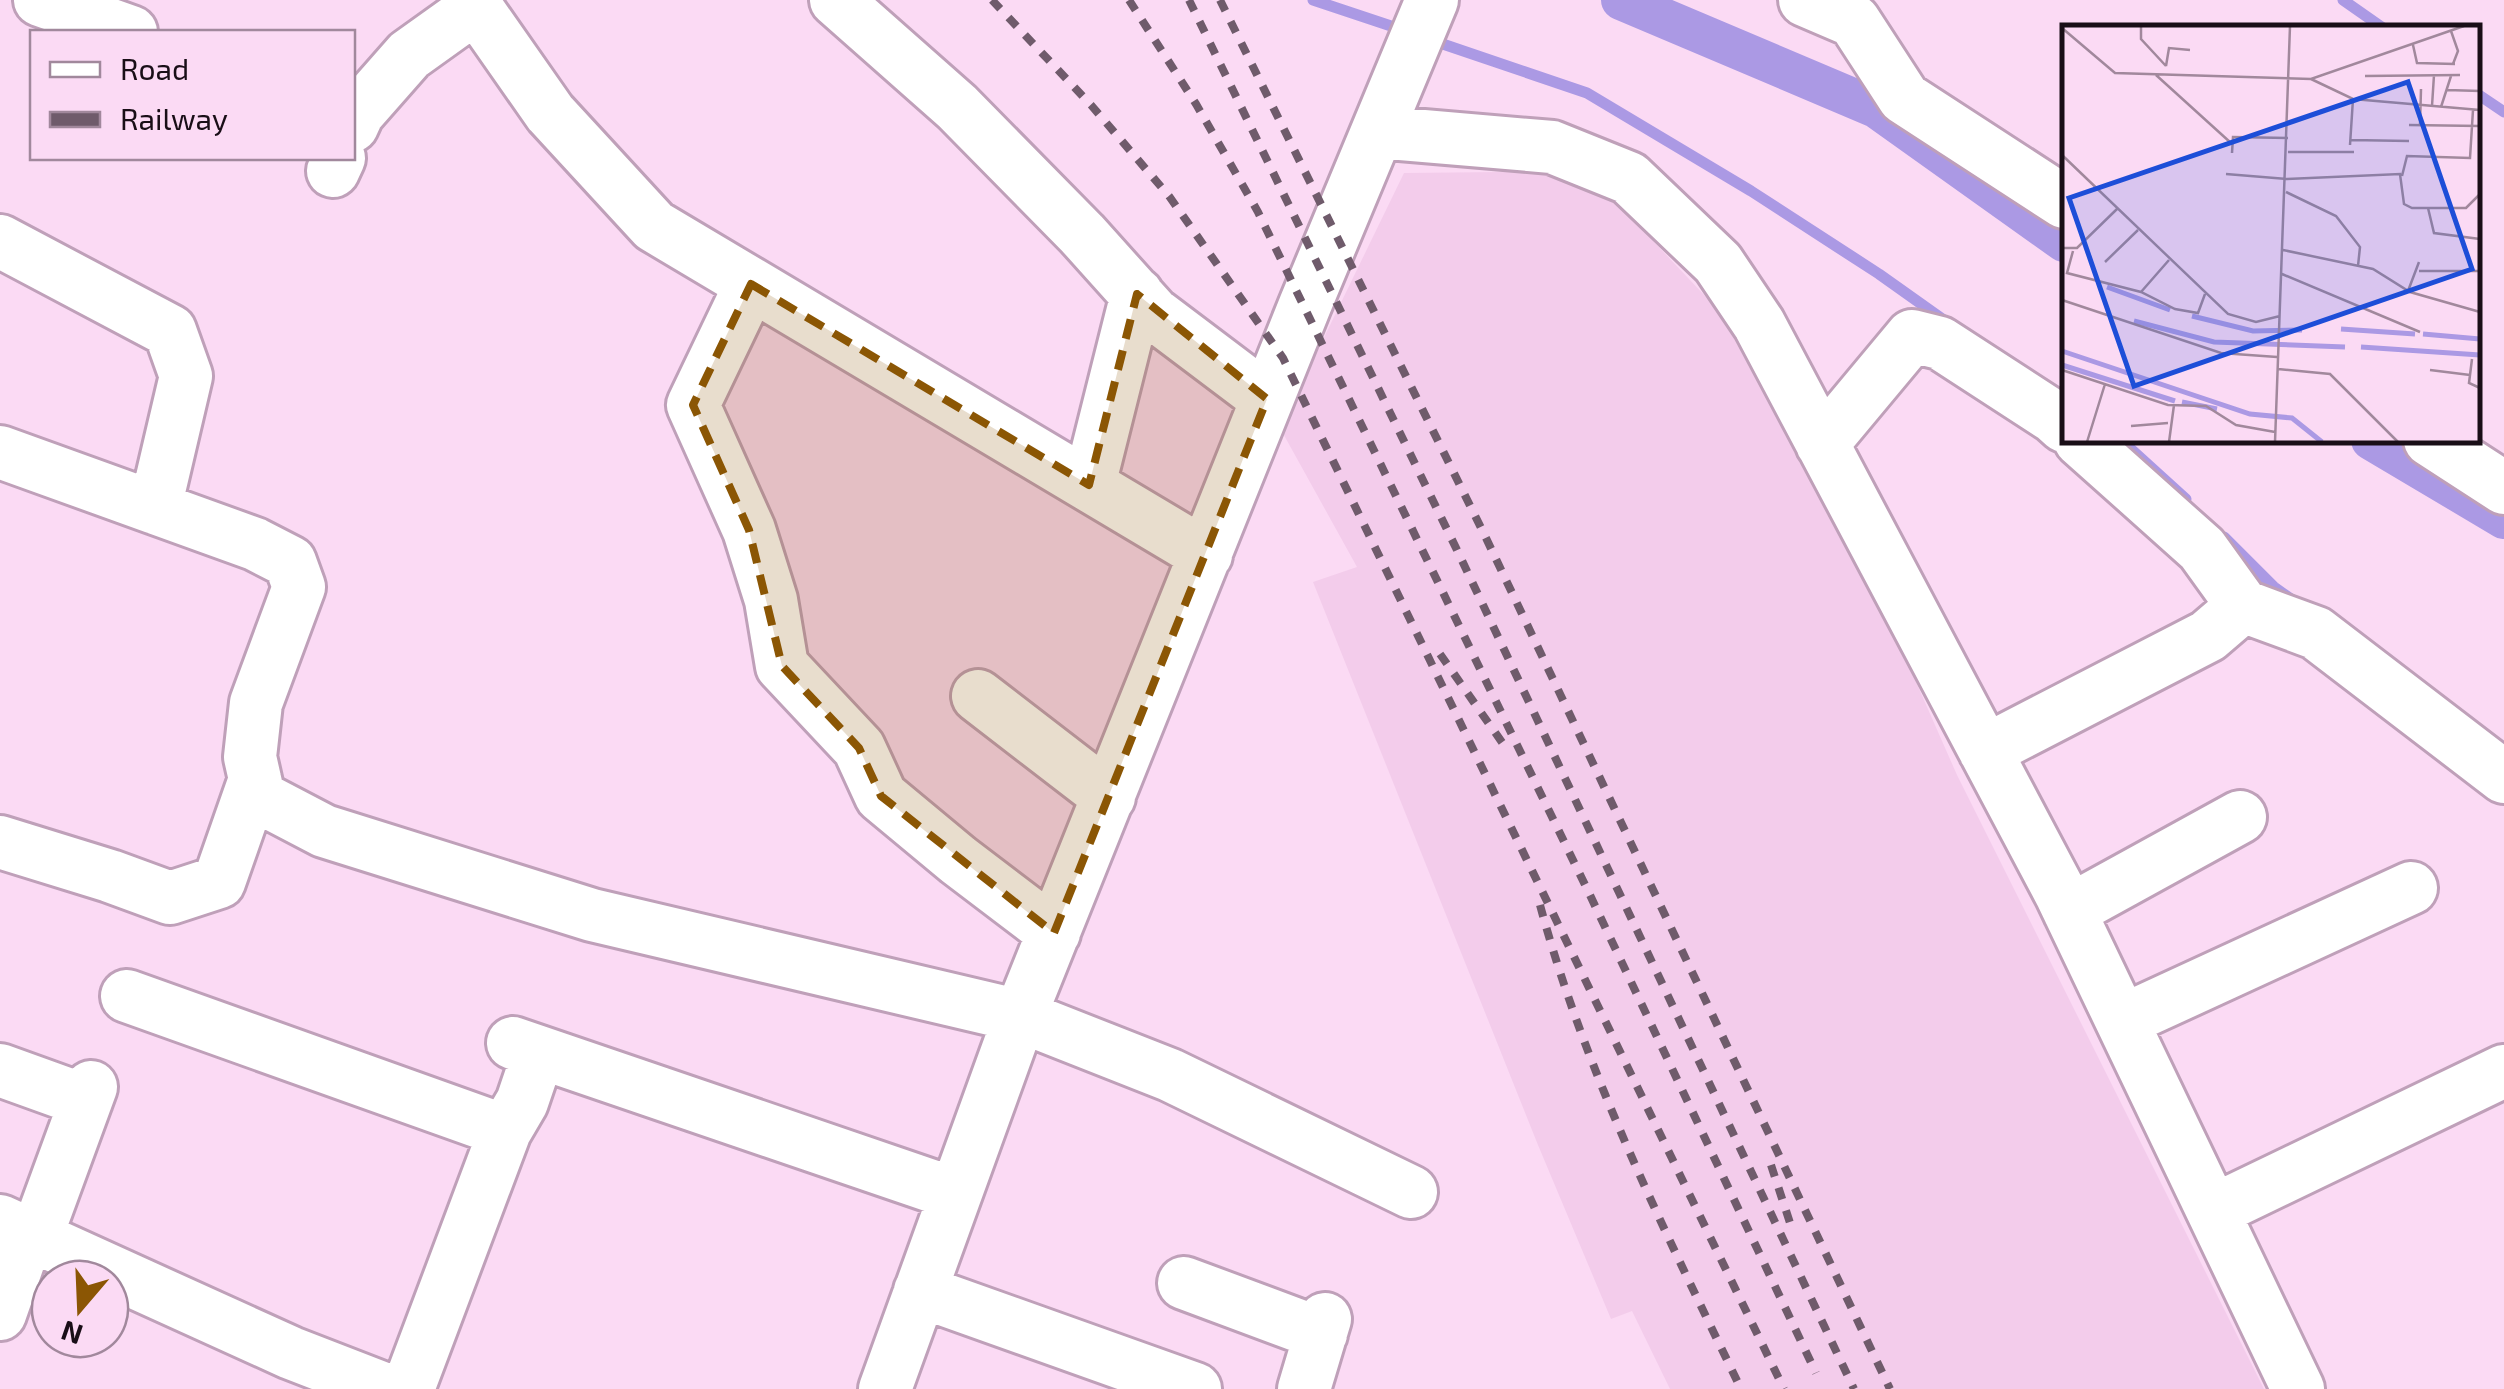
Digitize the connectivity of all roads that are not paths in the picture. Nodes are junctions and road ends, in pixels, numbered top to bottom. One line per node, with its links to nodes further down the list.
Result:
1 (40, 0): 6 (street)
2 (836, 0): 12 (street)
3 (1806, 0): 9 (street)
4 (473, 4): 7 (street); 11 (street)
5 (1421, 26): 8 (street)
6 (125, 30)
7 (355, 125)
8 (1377, 132): 13 (street); 17 (street)
9 (2062, 201)
10 (0, 241): 21 (street)
11 (751, 284): 19 (street); 33 (street)
12 (1137, 294): 13 (street); 19 (street)
13 (1267, 400): 22 (street)
14 (2062, 424): 17 (street)
15 (2082, 442): 23 (street)
16 (2433, 442): 20 (street)
17 (1822, 444): 25 (street)
18 (0, 452): 21 (street)
19 (1088, 485): 22 (street)
20 (2504, 488)
21 (155, 508): 27 (street)
22 (1206, 555): 28 (street)
23 (2242, 606): 25 (street); 26 (street)
24 (978, 696): 28 (street)
25 (1985, 752): 32 (street)
26 (2504, 777)
27 (255, 779): 30 (street); 35 (street)
28 (1108, 797): 33 (street)
29 (2240, 816): 32 (street)
30 (0, 842)
31 (2411, 888): 36 (street)
32 (2069, 911): 36 (street)
33 (1054, 934): 35 (street)
34 (127, 996): 39 (street)
35 (1020, 1016): 40 (street); 41 (street)
36 (2122, 1021): 42 (street)
37 (2504, 1071): 42 (street)
38 (5, 1086): 43 (street)
39 (506, 1131): 41 (street); 49 (street)
40 (1411, 1192)
41 (956, 1194): 45 (street)
42 (2213, 1212): 52 (street)
43 (21, 1231): 46 (street); 48 (street)
44 (1184, 1283): 47 (street)
45 (920, 1291): 50 (street); 51 (street)
46 (0, 1314)
47 (1314, 1363)
48 (384, 1389)
49 (408, 1389)
50 (885, 1389)
51 (1194, 1389)
52 (2298, 1389)

